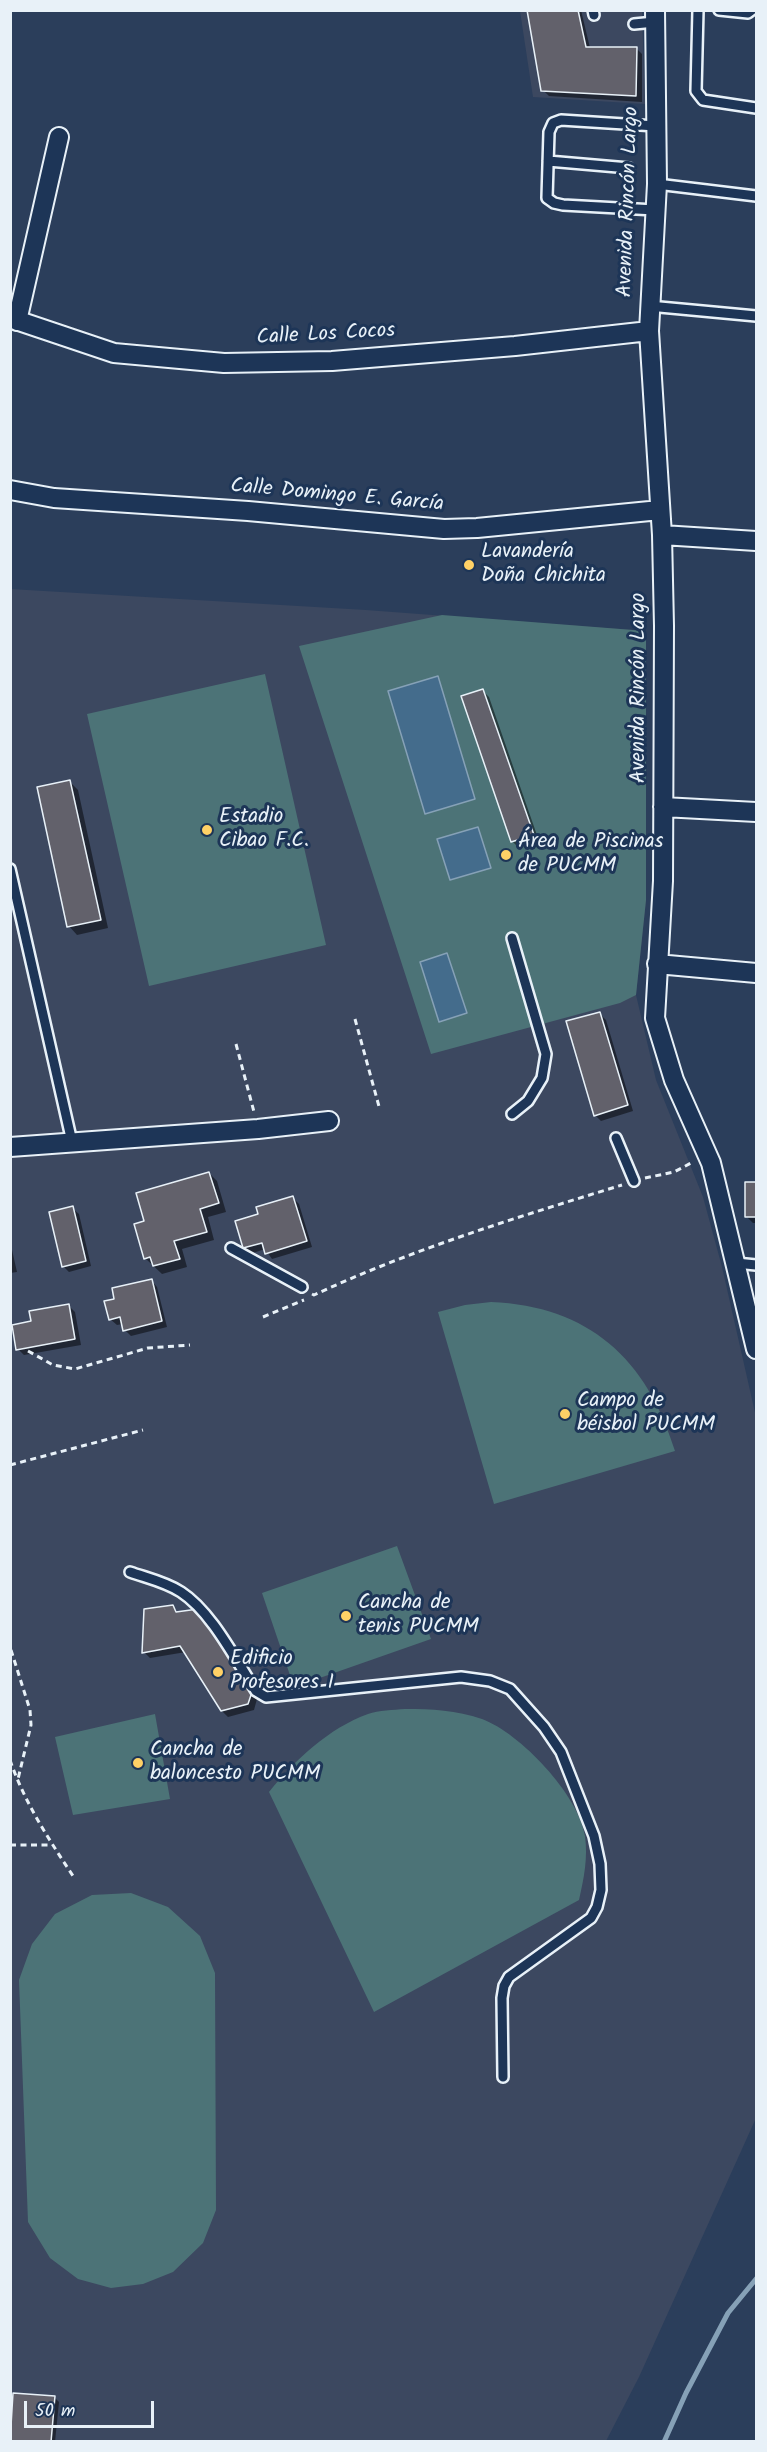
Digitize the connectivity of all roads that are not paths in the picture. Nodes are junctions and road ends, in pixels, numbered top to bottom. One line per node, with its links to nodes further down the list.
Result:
1 (698, 10): 6 (lane)
2 (718, 10): 3 (lane)
3 (752, 10)
4 (655, 16): 5 (lane); 7 (street, Avenida Rincón Largo)
5 (634, 24)
6 (756, 108)
7 (656, 126): 9 (lane); 11 (street, Avenida Rincón Largo)
8 (59, 137): 16 (street)
9 (548, 161): 10 (lane); 13 (lane)
10 (629, 168)
11 (657, 184): 12 (lane); 13 (street, Avenida Rincón Largo)
12 (756, 196)
13 (655, 210): 14 (street, Avenida Rincón Largo)
14 (649, 306): 15 (lane); 17 (street, Avenida Rincón Largo)
15 (756, 316)
16 (14, 319): 17 (street, Calle Los Cocos)
17 (649, 331): 19 (street, Avenida Rincón Largo)
18 (10, 490): 19 (street, Calle Domingo E. García)
19 (660, 510): 20 (street, Avenida Rincón Largo)
20 (662, 535): 21 (street); 22 (street, Avenida Rincón Largo)
21 (756, 541)
22 (663, 807): 23 (street); 26 (street, Avenida Rincón Largo)
23 (756, 812)
24 (10, 869): 31 (lane)
25 (512, 938): 28 (lane)
26 (657, 964): 27 (street); 35 (street, Avenida Rincón Largo)
27 (756, 973)
28 (512, 1114)
29 (329, 1121): 31 (street)
30 (616, 1138): 33 (lane)
31 (72, 1142): 32 (street)
32 (10, 1147)
33 (634, 1181)
34 (231, 1248): 37 (lane)
35 (736, 1263): 36 (lane); 38 (street, Avenida Rincón Largo)
36 (756, 1265)
37 (302, 1287)
38 (756, 1349)
39 (130, 1572): 40 (lane)
40 (503, 2077)

